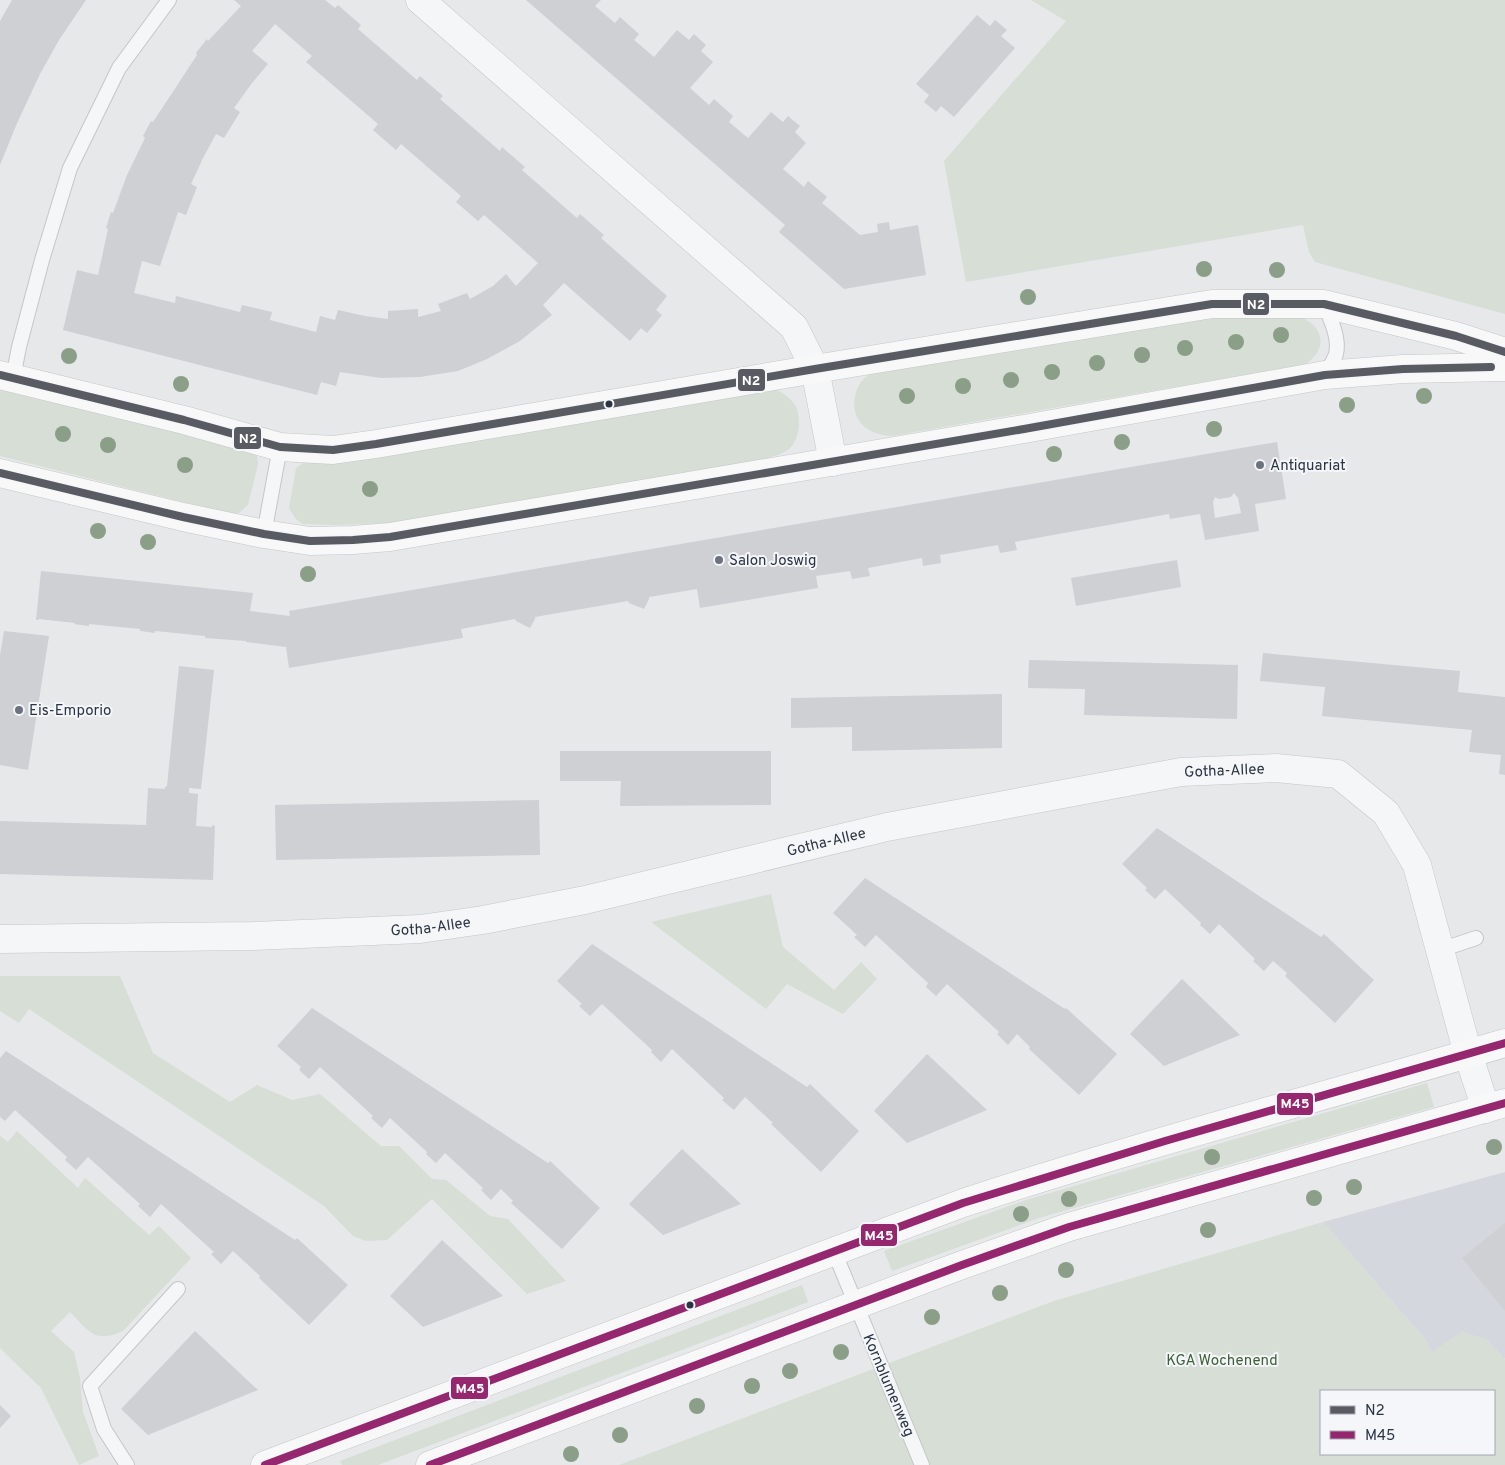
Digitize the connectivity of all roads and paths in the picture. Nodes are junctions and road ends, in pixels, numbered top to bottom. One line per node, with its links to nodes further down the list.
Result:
1 (169, 0): 7 (lane)
2 (420, 0): 6 (street)
3 (1324, 304): 4 (main road); 6 (main road); 8 (lane)
4 (1505, 352)
5 (1505, 367): 8 (main road)
6 (815, 369): 9 (main road); 10 (street)
7 (6, 376): 9 (main road)
8 (1325, 376): 10 (main road)
9 (280, 447): 12 (lane)
10 (833, 462): 12 (main road)
11 (0, 473): 12 (main road)
12 (264, 534)
13 (1476, 938): 15 (lane)
14 (0, 939): 15 (street, Gotha-Allee)
15 (1440, 950): 17 (street, Gotha-Allee)
16 (1505, 1044): 17 (main road)
17 (1468, 1054): 18 (street, Gotha-Allee); 19 (main road)
18 (1496, 1106): 21 (main road)
19 (834, 1251): 21 (lane, Kornblumenweg); 22 (main road)
20 (178, 1289): 23 (lane)
21 (855, 1305): 24 (main road); 25 (lane, Kornblumenweg)
22 (277, 1463)
23 (127, 1465)
24 (430, 1465)
25 (922, 1465)

